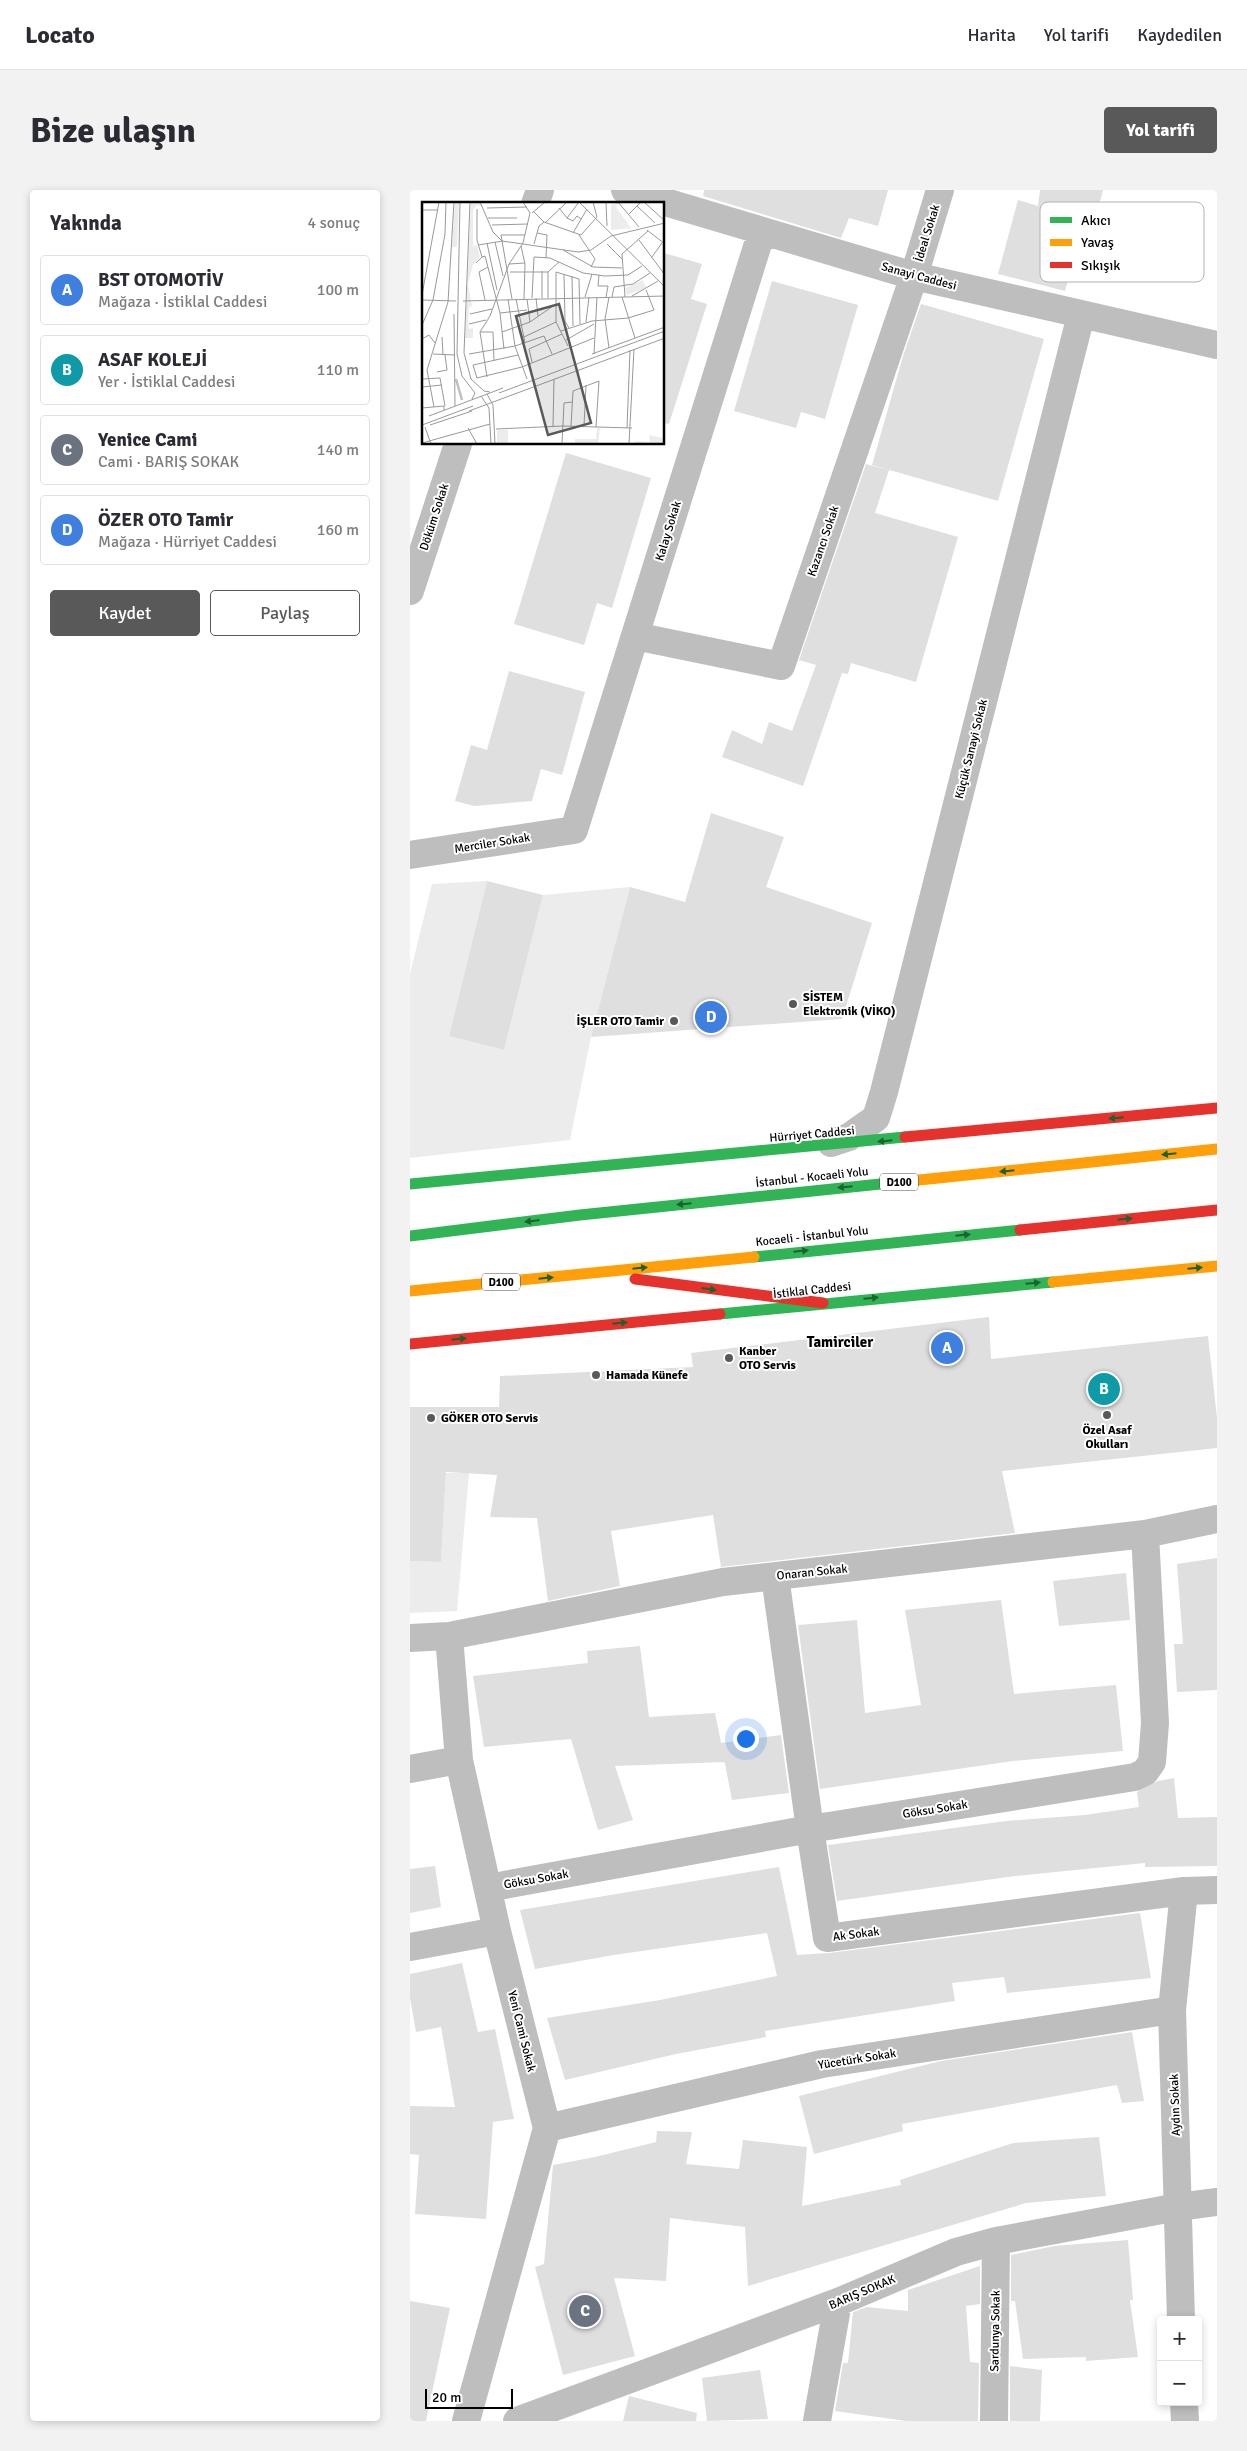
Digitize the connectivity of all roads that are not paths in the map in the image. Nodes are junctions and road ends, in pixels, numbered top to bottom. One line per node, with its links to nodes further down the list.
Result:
1 (540, 190): 4 (street)
2 (625, 190): 5 (street, Sanayi Caddesi)
3 (940, 190): 6 (street, İdeal Sokak)
4 (536, 202)
5 (762, 231): 6 (street, Sanayi Caddesi); 11 (street, Kalay Sokak)
6 (914, 276): 7 (street, Sanayi Caddesi); 11 (street, Kazancı Sokak)
7 (1081, 315): 8 (street, Sanayi Caddesi); 15 (street, Küçük Sanayi Sokak)
8 (1217, 345)
9 (458, 445): 10 (street, Döküm Sokak)
10 (410, 591)
11 (635, 636): 12 (street, Kalay Sokak)
12 (574, 830): 13 (street, Merciler Sokak)
13 (410, 855)
14 (1217, 1108): 16 (main road, Hürriyet Caddesi, one-way to 16)
15 (876, 1118): 16 (street); 17 (street)
16 (937, 1136): 17 (main road, Hürriyet Caddesi, one-way to 17)
17 (816, 1148): 19 (main road, Hürriyet Caddesi)
18 (1217, 1149): 21 (main road, İstanbul - Kocaeli Yolu / D100, one-way to 21)
19 (410, 1184)
20 (1217, 1210): 23 (main road, Kocaeli - İstanbul Yolu / D100, one-way to 20)
21 (410, 1236)
22 (1217, 1266): 25 (main road, İstiklal Caddesi, one-way to 22)
23 (591, 1273): 24 (main road, Kocaeli - İstanbul Yolu / D100, one-way to 23); 25 (main road, one-way to 25)
24 (410, 1291)
25 (823, 1303): 26 (main road, İstiklal Caddesi, one-way to 25)
26 (410, 1344)
27 (1217, 1518): 28 (street, Onaran Sokak)
28 (1145, 1534): 29 (street, Onaran Sokak); 34 (street, Göksu Sokak)
29 (775, 1576): 30 (street, Onaran Sokak); 34 (street, Ak Sokak)
30 (449, 1636): 31 (street, Onaran Sokak); 32 (street, Yeni Cami Sokak)
31 (410, 1638)
32 (459, 1760): 33 (street); 35 (street, Yeni Cami Sokak)
33 (410, 1769)
34 (810, 1829): 35 (street, Göksu Sokak); 37 (street, Ak Sokak)
35 (488, 1888): 38 (street, Yeni Cami Sokak)
36 (1217, 1890): 37 (street, Ak Sokak)
37 (1184, 1891): 40 (street, Aydın Sokak)
38 (497, 1931): 39 (street); 41 (street, Yeni Cami Sokak)
39 (410, 1948)
40 (1172, 2010): 41 (street, Yücetürk Sokak); 43 (street, Aydın Sokak)
41 (547, 2128): 48 (street, Yeni Cami Sokak)
42 (1217, 2202): 43 (street, BARIŞ SOKAK)
43 (1178, 2207): 44 (street, BARIŞ SOKAK); 46 (street, Aydın Sokak)
44 (996, 2241): 45 (street, BARIŞ SOKAK); 51 (street, Sardunya Sokak)
45 (838, 2302): 49 (street, BARIŞ SOKAK); 50 (street)
46 (1182, 2316)
47 (1184, 2406): 52 (street)
48 (466, 2421)
49 (516, 2421)
50 (817, 2421)
51 (994, 2421)
52 (1185, 2421)

